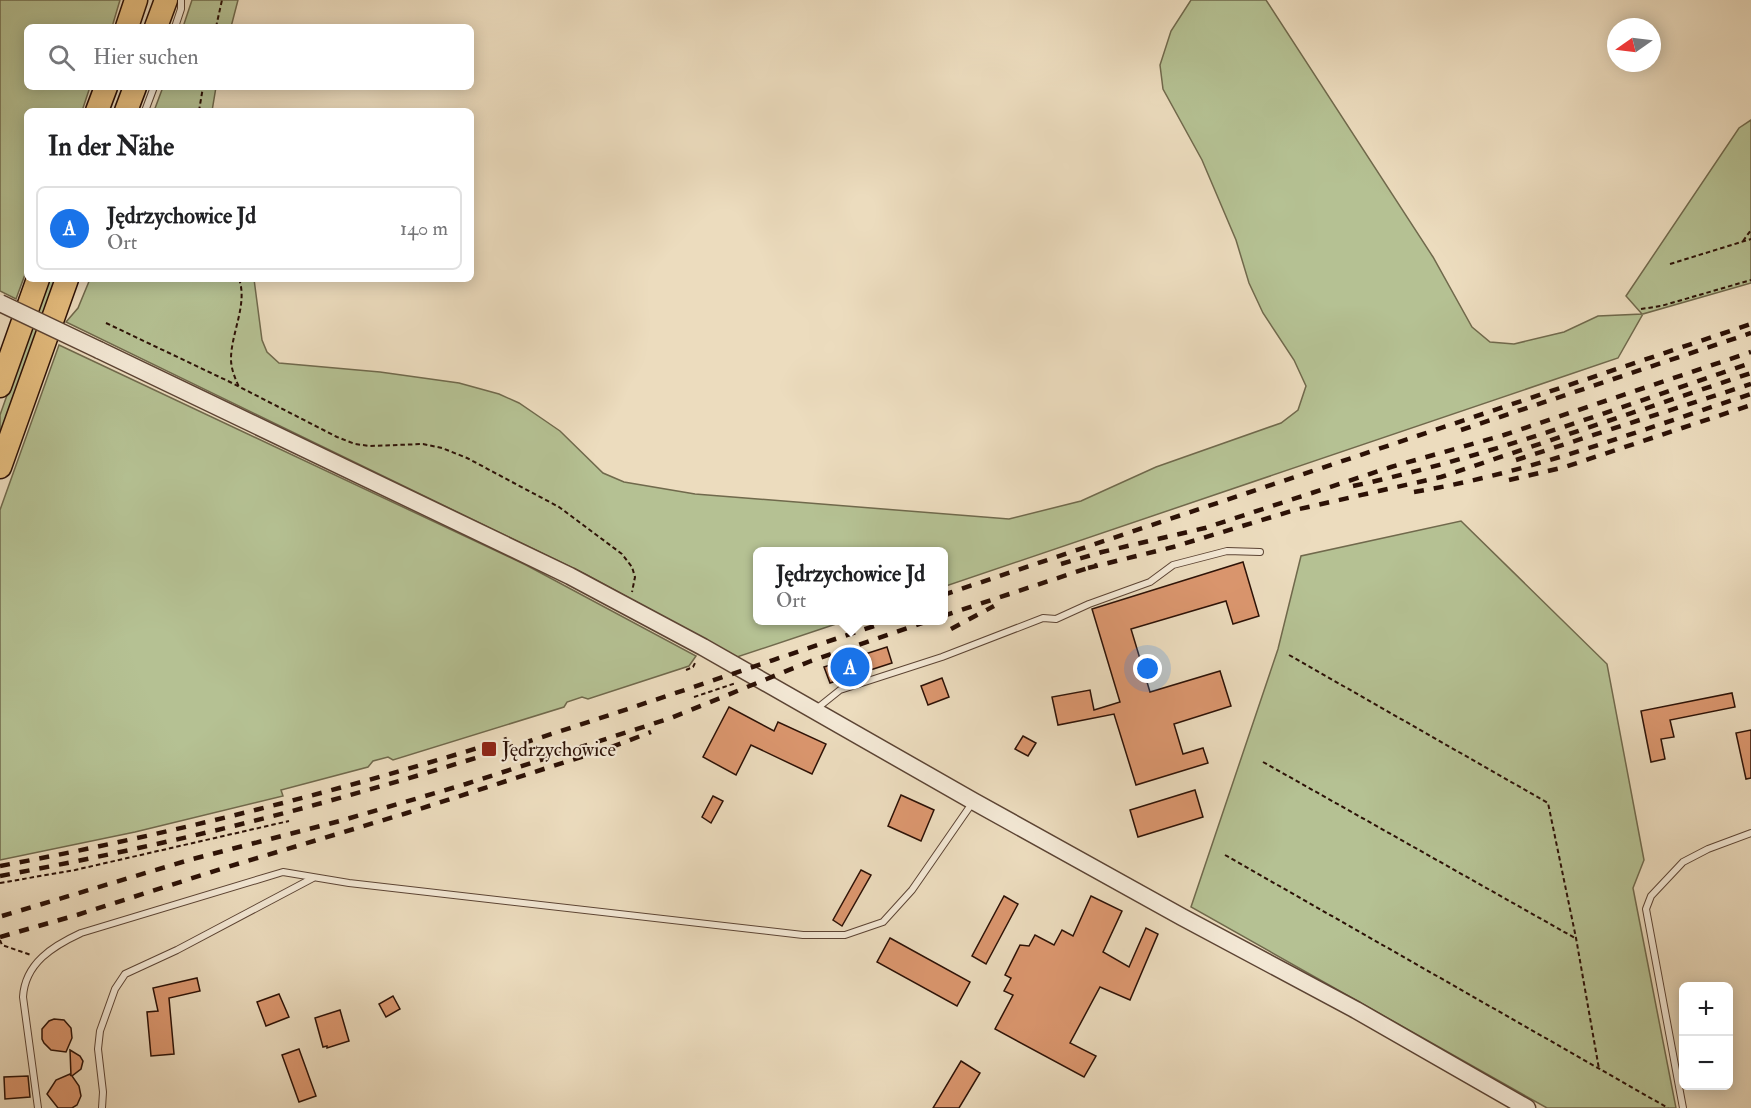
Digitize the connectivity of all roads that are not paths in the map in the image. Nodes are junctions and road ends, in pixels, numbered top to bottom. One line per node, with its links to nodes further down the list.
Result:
1 (166, 0): 3 (highway)
2 (181, 0): 4 (lane)
3 (157, 24)
4 (176, 24)
5 (105, 90): 8 (highway)
6 (134, 90): 9 (highway)
7 (152, 90): 10 (lane)
8 (98, 108)
9 (127, 108)
10 (146, 108)
11 (37, 282): 14 (highway)
12 (66, 282): 15 (highway)
13 (0, 303): 17 (street, bridge)
14 (0, 386)
15 (0, 467)
16 (1260, 552): 17 (lane)
17 (814, 711): 18 (street)
18 (973, 801): 20 (lane); 23 (street)
19 (1751, 832): 24 (lane)
20 (313, 877): 21 (lane); 22 (lane)
21 (38, 1108)
22 (102, 1108)
23 (1527, 1108)
24 (1683, 1108)

